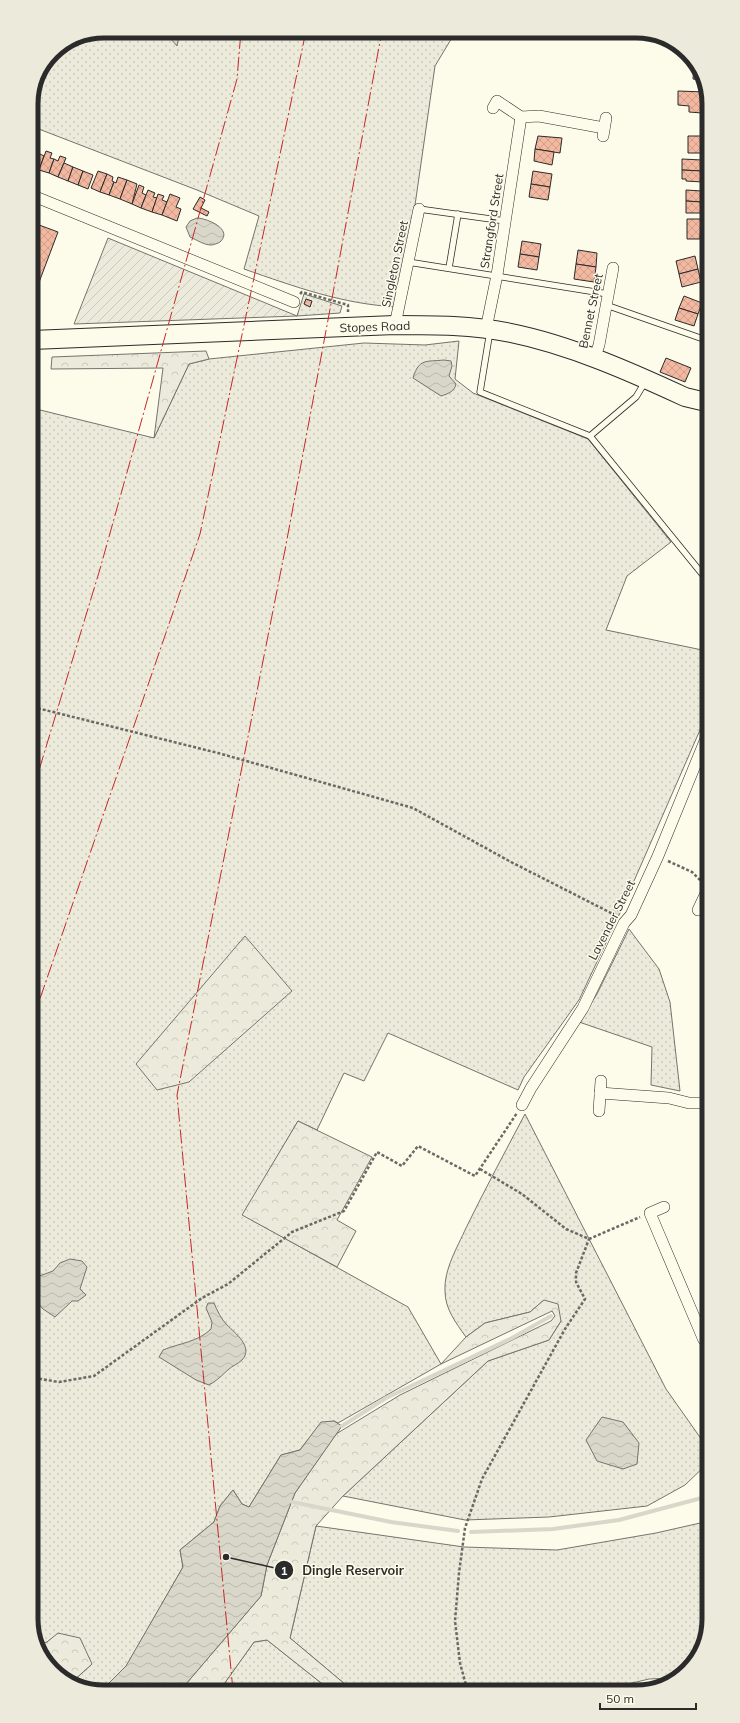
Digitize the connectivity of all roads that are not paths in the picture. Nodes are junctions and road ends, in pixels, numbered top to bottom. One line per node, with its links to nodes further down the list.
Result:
1 (494, 108): 2 (street)
2 (521, 117): 3 (street); 7 (street, Strangford Street)
3 (604, 127)
4 (38, 198): 13 (street)
5 (419, 209): 6 (lane); 8 (street, Singleton Street)
6 (458, 214): 7 (lane); 9 (lane)
7 (505, 221): 11 (street, Strangford Street)
8 (408, 262): 9 (lane); 14 (street, Singleton Street)
9 (449, 268): 11 (lane)
10 (614, 268): 12 (street, Bennet Street)
11 (497, 275): 12 (lane); 15 (street, Strangford Street)
12 (607, 300): 16 (lane); 18 (street, Bennet Street)
13 (294, 302)
14 (396, 325): 15 (main road, Stopes Road); 17 (main road, Stopes Road)
15 (488, 329): 18 (main road, Stopes Road); 21 (lane)
16 (702, 338)
17 (38, 340)
18 (594, 359): 19 (main road, Stopes Road)
19 (645, 380): 20 (main road, Stopes Road); 21 (lane)
20 (702, 401)
21 (590, 436): 22 (lane)
22 (702, 574)
23 (702, 748): 29 (street, Lavender Street)
24 (702, 902): 25 (street)
25 (698, 910)
26 (601, 1081): 27 (street)
27 (600, 1093): 28 (street); 30 (street)
28 (702, 1103)
29 (522, 1105)
30 (599, 1111)
31 (664, 1207): 32 (street)
32 (702, 1338)

